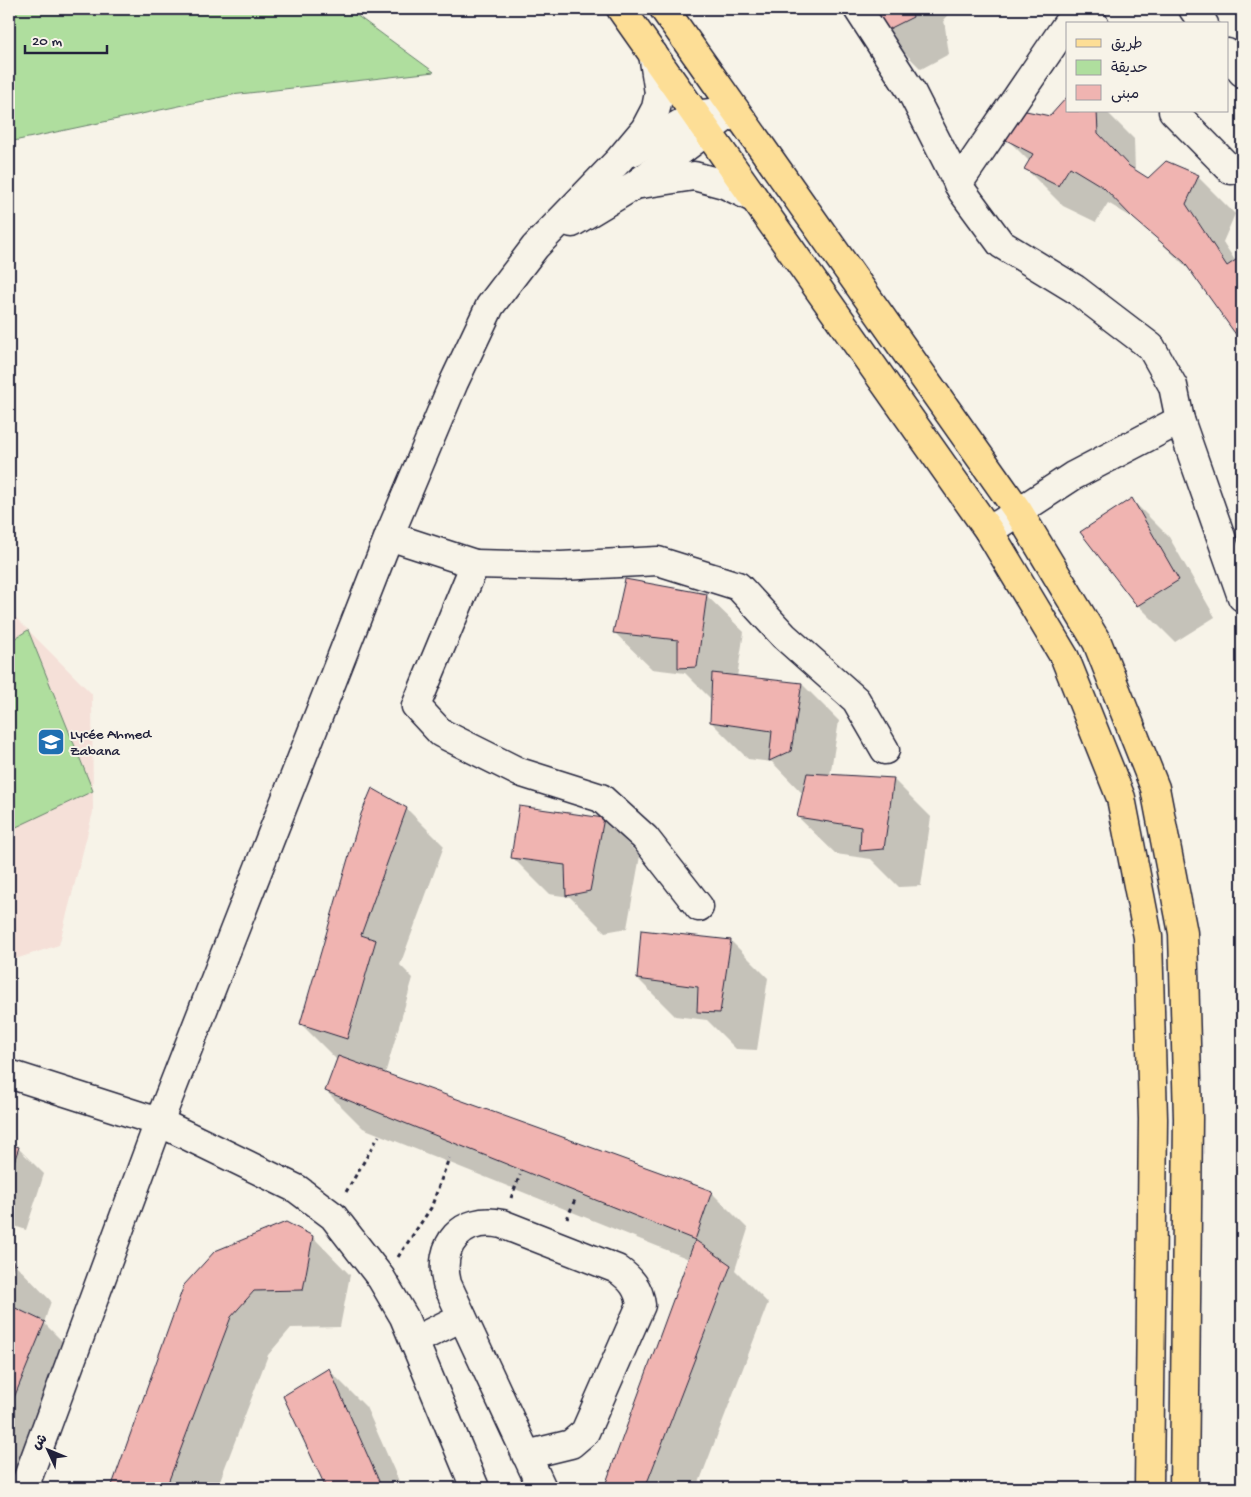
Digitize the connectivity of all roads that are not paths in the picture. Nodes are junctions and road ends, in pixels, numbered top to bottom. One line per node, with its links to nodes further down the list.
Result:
1 (621, 9): 11 (main road)
2 (664, 9): 14 (main road)
3 (858, 9): 19 (street)
4 (1078, 9): 7 (street)
5 (1086, 9): 8 (street)
6 (1193, 9): 9 (street)
7 (1069, 22)
8 (1093, 22)
9 (1203, 22)
10 (1066, 27): 19 (street)
11 (653, 54): 16 (main road); 17 (street)
12 (1228, 54): 13 (street)
13 (1242, 72)
14 (735, 110): 16 (street); 24 (main road)
15 (1174, 112): 18 (street)
16 (700, 123): 17 (street); 20 (street); 21 (main road)
17 (619, 160): 22 (street)
18 (1231, 170)
19 (958, 184): 23 (street)
20 (634, 185): 21 (street); 22 (street)
21 (753, 198): 25 (main road)
22 (534, 246): 26 (street)
23 (1180, 420): 24 (street); 28 (street)
24 (1018, 511): 25 (street); 40 (main road)
25 (988, 531): 39 (main road)
26 (390, 536): 27 (street); 32 (street)
27 (476, 564): 29 (street); 30 (street)
28 (1242, 597)
29 (885, 750)
30 (700, 907)
31 (9, 1074): 32 (street)
32 (159, 1122): 34 (street); 36 (street)
33 (462, 1317): 34 (street); 35 (street); 35 (street)
34 (414, 1341): 37 (street)
35 (526, 1455): 38 (street)
36 (24, 1488)
37 (475, 1488)
38 (542, 1488)
39 (1149, 1488)
40 (1184, 1488)

